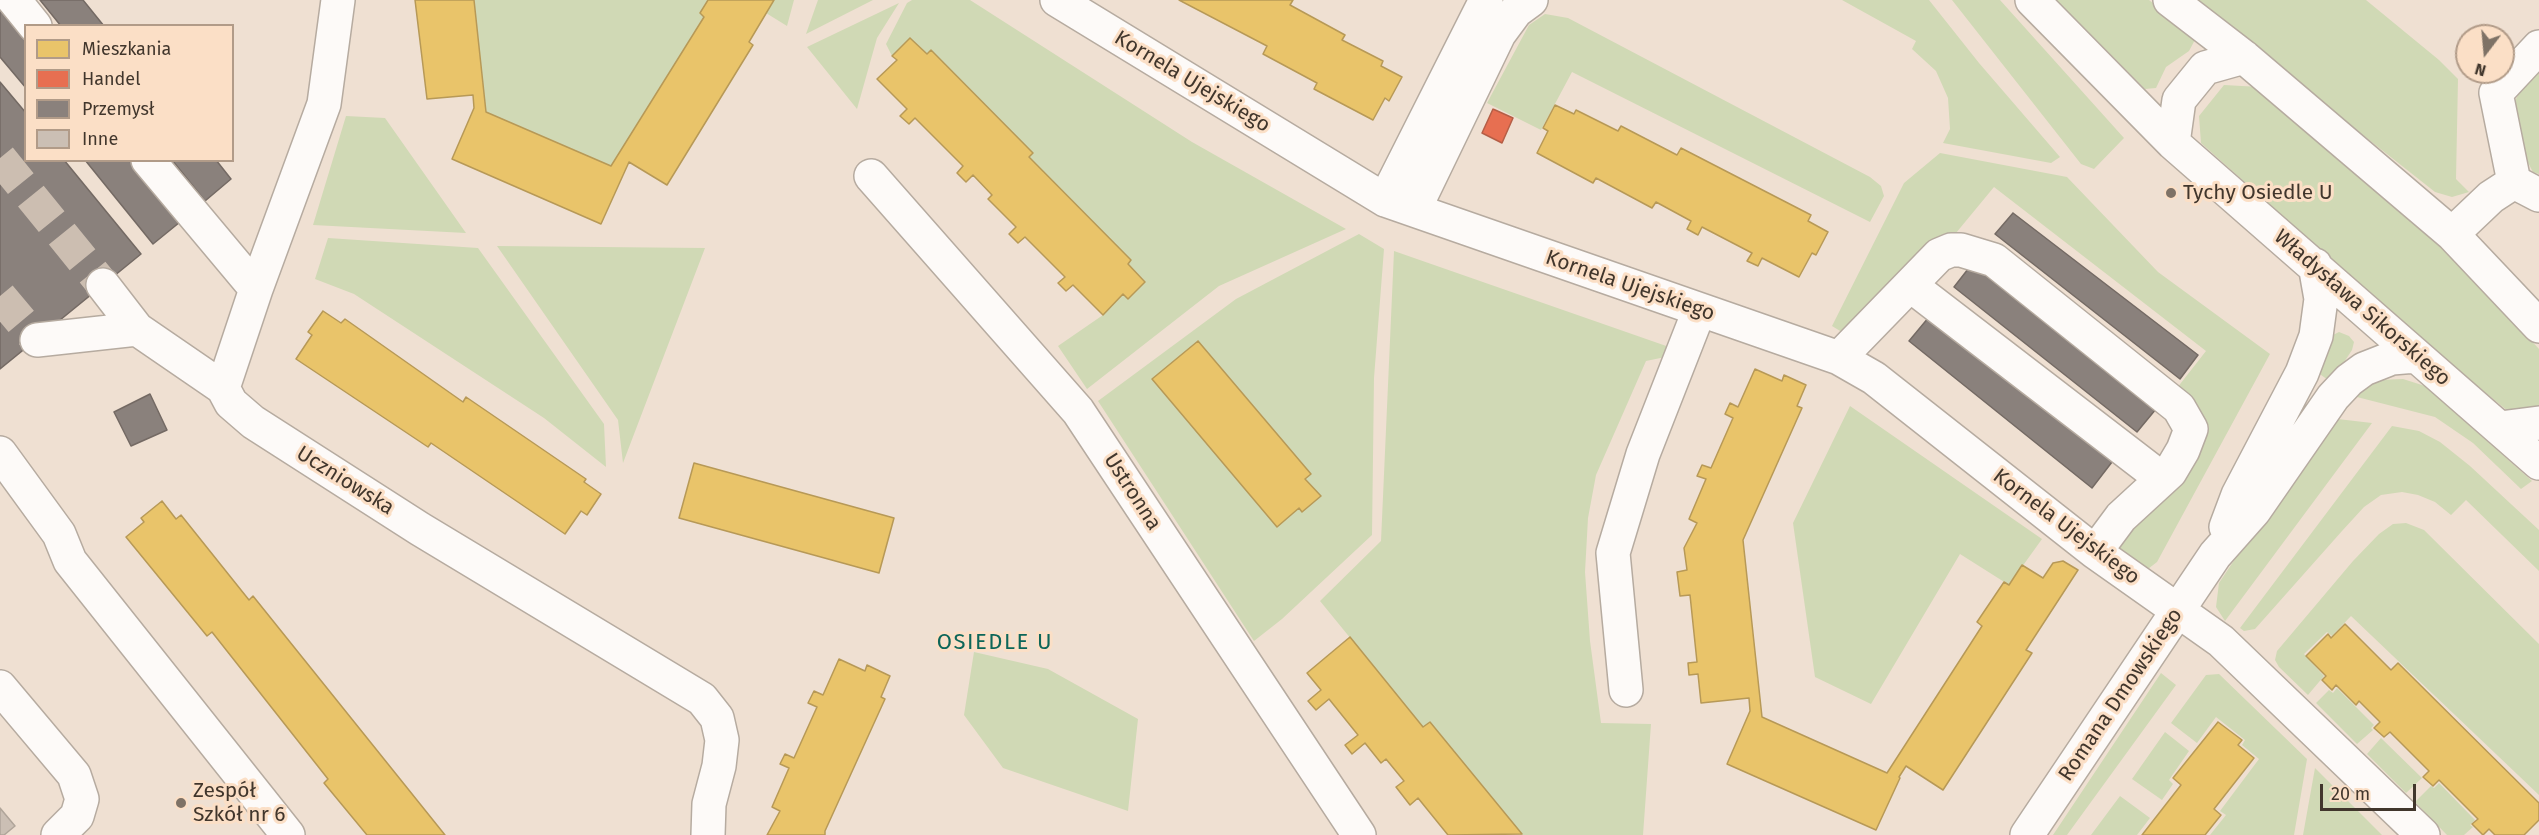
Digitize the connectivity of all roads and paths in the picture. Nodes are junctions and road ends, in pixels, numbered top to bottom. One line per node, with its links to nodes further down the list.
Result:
1 (14, 0): 8 (street)
2 (338, 0): 20 (street)
3 (1057, 0): 15 (street, Kornela Ujejskiego)
4 (1486, 0): 15 (street)
5 (1531, 0): 15 (street)
6 (2032, 0): 11 (street, Władysława Sikorskiego)
7 (2170, 0): 10 (street)
8 (33, 24)
9 (2539, 47): 14 (street)
10 (2244, 57): 11 (street); 16 (street)
11 (2173, 142): 17 (street, Władysława Sikorskiego)
12 (150, 162): 20 (street)
13 (871, 176): 41 (street, Ustronna)
14 (2526, 188): 16 (street)
15 (1400, 205): 21 (street, Kornela Ujejskiego)
16 (2452, 234): 22 (street)
17 (2314, 266): 25 (street, Władysława Sikorskiego); 34 (street, Romana Dmowskiego)
18 (103, 285): 23 (street, Uczniowska)
19 (1910, 285): 26 (street); 32 (street); 32 (street)
20 (256, 289): 27 (street)
21 (1699, 311): 26 (street, Kornela Ujejskiego); 37 (street)
22 (2539, 326)
23 (137, 329): 24 (street); 27 (street, Uczniowska)
24 (37, 340)
25 (2416, 356): 29 (street, Władysława Sikorskiego); 34 (street, Romana Dmowskiego)
26 (1839, 358): 33 (street, Kornela Ujejskiego)
27 (223, 388): 40 (street, Uczniowska)
28 (2539, 423): 29 (street)
29 (2500, 428): 31 (street, Władysława Sikorskiego)
30 (1, 456): 39 (street)
31 (2539, 463)
32 (2162, 478): 33 (street)
33 (2095, 552): 35 (street, Kornela Ujejskiego)
34 (2215, 555): 35 (street, Romana Dmowskiego)
35 (2178, 611): 42 (street, Romana Dmowskiego); 43 (street, Kornela Ujejskiego)
36 (0, 687): 38 (street)
37 (1626, 690)
38 (58, 835)
39 (288, 835)
40 (708, 835)
41 (1359, 835)
42 (2027, 835)
43 (2422, 835)

